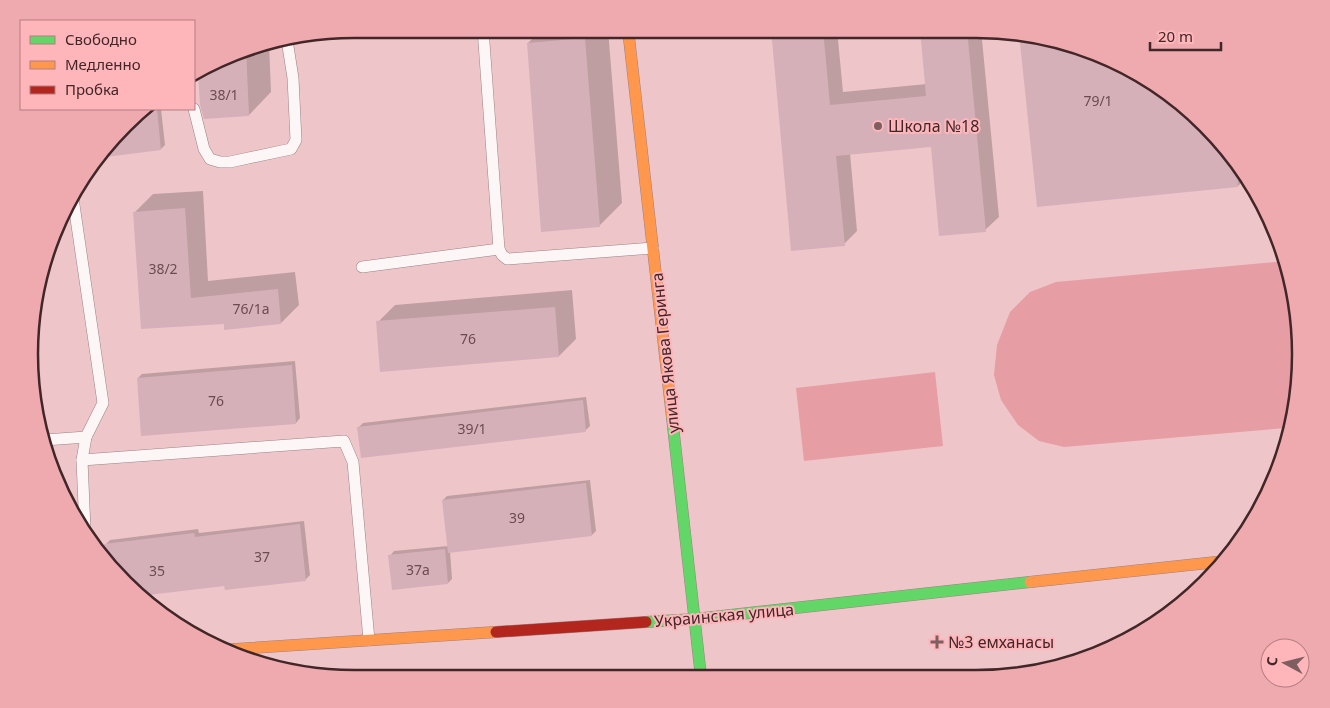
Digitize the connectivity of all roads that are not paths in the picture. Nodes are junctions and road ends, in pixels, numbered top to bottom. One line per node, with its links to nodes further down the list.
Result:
1 (483, 38): 6 (lane)
2 (629, 38): 7 (street, улица Якова Геринга)
3 (288, 45): 4 (lane)
4 (194, 110)
5 (73, 208): 9 (lane)
6 (499, 248): 7 (lane); 8 (lane)
7 (653, 248): 14 (street, улица Якова Геринга)
8 (362, 267)
9 (86, 437): 10 (lane); 11 (lane)
10 (49, 440)
11 (82, 460): 12 (lane); 15 (lane)
12 (85, 520)
13 (1215, 562): 14 (street, Украинская улица)
14 (695, 619): 15 (street, Украинская улица); 17 (street, улица Якова Геринга)
15 (369, 640): 16 (street, Украинская улица)
16 (240, 649)
17 (700, 670)

